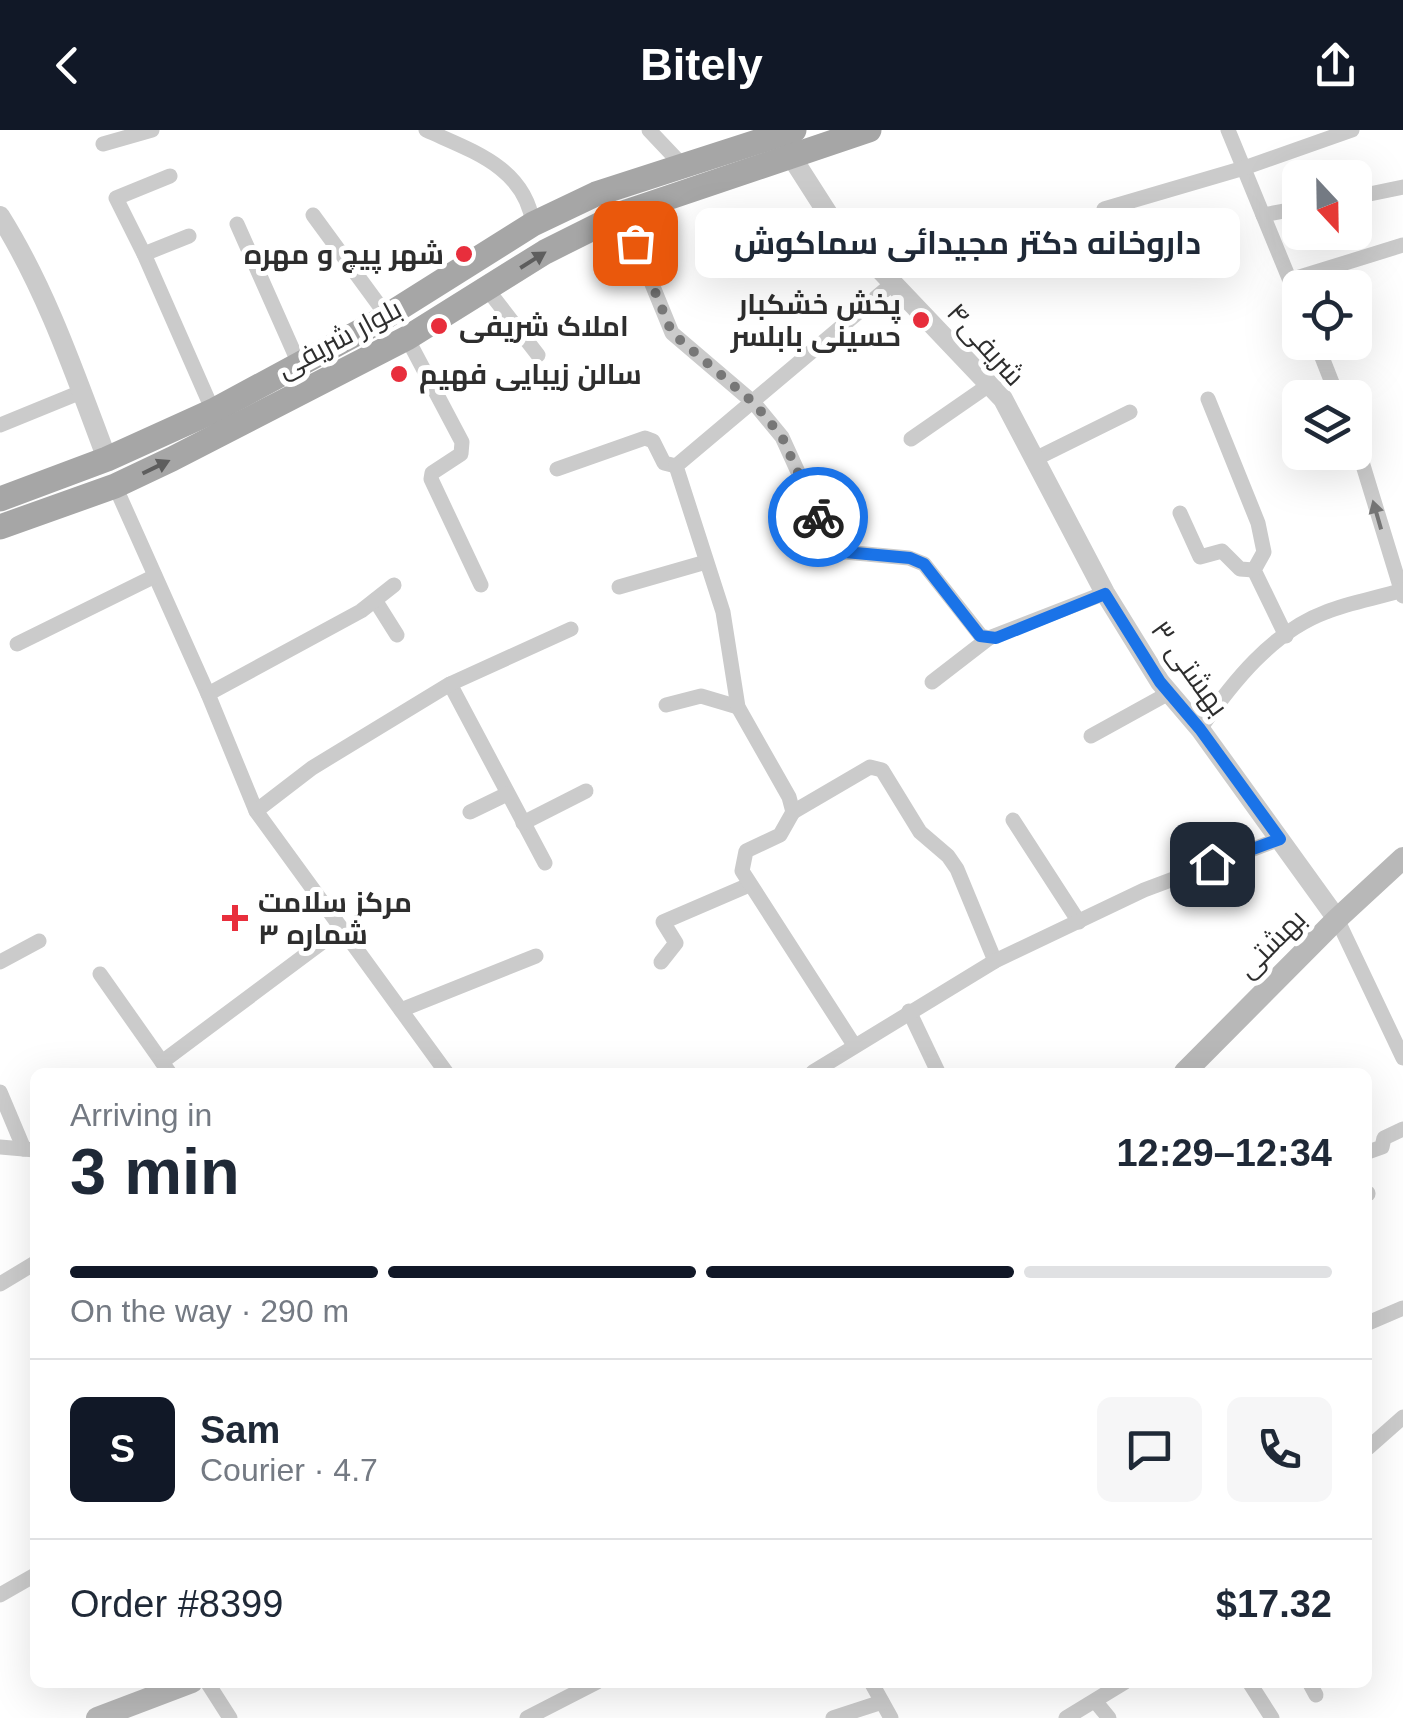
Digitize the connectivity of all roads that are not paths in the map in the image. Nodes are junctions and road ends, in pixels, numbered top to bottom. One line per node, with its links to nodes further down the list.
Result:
1 (152, 130): 8 (street)
2 (426, 130): 20 (street)
3 (649, 130): 9 (street)
4 (870, 130): 7 (main road, بلوار شریفی)
5 (1228, 130): 10 (street)
6 (1352, 130): 10 (street)
7 (793, 143): 9 (main road, بلوار شریفی); 15 (main road, بلوار شریفی); 27 (street, شریفی۴)
8 (103, 144)
9 (683, 166): 20 (main road, بلوار شریفی)
10 (1244, 168): 17 (street); 24 (street)
11 (170, 176): 23 (street)
12 (1403, 188): 13 (street)
13 (1372, 194)
14 (1282, 211): 17 (street)
15 (623, 213): 28 (main road, بلوار شریفی, one-way to 15); 38 (street)
16 (313, 215): 29 (street)
17 (1263, 215): 25 (street)
18 (0, 216): 36 (street)
19 (237, 224): 33 (street)
20 (534, 224): 29 (main road, بلوار شریفی)
21 (188, 236): 23 (street)
22 (1403, 244): 26 (street)
23 (144, 254): 39 (street)
24 (1121, 258)
25 (1286, 270)
26 (1321, 270)
27 (892, 284): 35 (street, شریفی۴); 38 (street)
28 (486, 289): 30 (main road, بلوار شریفی); 32 (street)
29 (387, 316): 31 (main road, بلوار شریفی)
30 (407, 338): 34 (main road, بلوار شریفی); 56 (street)
31 (330, 348): 33 (main road, بلوار شریفی); 34 (main road)
32 (538, 355)
33 (300, 366): 39 (main road, بلوار شریفی)
34 (343, 372): 48 (main road, بلوار شریفی, one-way to 34)
35 (989, 384): 42 (street); 44 (street, شریفی۴)
36 (81, 392): 41 (street); 43 (street)
37 (1208, 399): 53 (street)
38 (754, 403): 45 (street); 64 (street)
39 (213, 411): 43 (main road, بلوار شریفی)
40 (1130, 412): 44 (street)
41 (0, 425)
42 (911, 439)
43 (107, 458): 49 (main road, بلوار شریفی)
44 (1034, 459): 59 (street, شریفی۴)
45 (676, 466): 46 (street); 52 (street)
46 (557, 468)
47 (1364, 470): 58 (street, one-way to 47)
48 (115, 486): 51 (main road, بلوار شریفی); 54 (street)
49 (0, 499)
50 (1180, 513): 53 (street)
51 (0, 527)
52 (706, 562): 57 (street); 71 (street)
53 (1254, 570): 63 (street)
54 (155, 576): 65 (street); 69 (street)
55 (394, 585): 60 (street)
56 (481, 585)
57 (619, 587)
58 (1402, 593): 63 (street)
59 (1105, 594): 64 (street); 68 (street, بهشتی ۳)
60 (375, 600): 62 (street); 69 (street)
61 (571, 630): 67 (street)
62 (397, 634)
63 (1286, 636): 72 (street)
64 (988, 638): 66 (street)
65 (18, 644)
66 (932, 682)
67 (450, 684): 75 (street); 76 (street)
68 (1169, 692): 72 (street, بهشتی ۳); 73 (street)
69 (208, 694): 76 (street)
70 (666, 705): 71 (street)
71 (738, 707): 78 (street)
72 (1200, 729): 81 (street, بهشتی ۳)
73 (1090, 736)
74 (586, 792): 80 (street)
75 (507, 794): 77 (street); 80 (street)
76 (256, 810): 87 (street)
77 (470, 812)
78 (793, 812): 84 (street); 92 (street)
79 (1013, 820): 86 (street)
80 (523, 823): 83 (street)
81 (1280, 839): 85 (street, بهشتی ۳); 86 (street)
82 (1403, 858): 85 (main road, بهشتی)
83 (545, 863)
84 (749, 885): 91 (street); 96 (street)
85 (1337, 920): 97 (street); 102 (main road, بهشتی)
86 (1079, 922): 92 (street)
87 (340, 929): 94 (street); 98 (street)
88 (39, 940): 90 (street)
89 (536, 956): 94 (street)
90 (0, 962)
91 (662, 962)
92 (995, 962): 95 (street)
93 (100, 974): 98 (street)
94 (401, 1010): 99 (street)
95 (909, 1012): 96 (street); 101 (street)
96 (854, 1045): 100 (street)
97 (1403, 1058)
98 (165, 1067)
99 (443, 1068)
100 (819, 1068)
101 (936, 1068)
102 (1189, 1068)
103 (0, 1092): 106 (street)
104 (1403, 1130): 107 (street)
105 (0, 1147): 106 (street)
106 (29, 1150)
107 (1372, 1151)
108 (30, 1266): 109 (street)
109 (0, 1284)
110 (1403, 1308): 111 (street)
111 (1372, 1321)
112 (1403, 1417): 113 (street)
113 (1372, 1444)
114 (30, 1579): 115 (street)
115 (0, 1594)
116 (173, 1688): 125 (main road)
117 (211, 1688): 126 (street)
118 (589, 1688): 124 (street)
119 (874, 1688): 123 (street)
120 (1115, 1688): 122 (street)
121 (1254, 1688): 132 (street)
122 (1095, 1700): 130 (street); 131 (street)
123 (882, 1702): 128 (street); 129 (street)
124 (557, 1712): 127 (street)
125 (98, 1718)
126 (230, 1718)
127 (527, 1718)
128 (833, 1718)
129 (891, 1718)
130 (1066, 1718)
131 (1109, 1718)
132 (1272, 1718)

